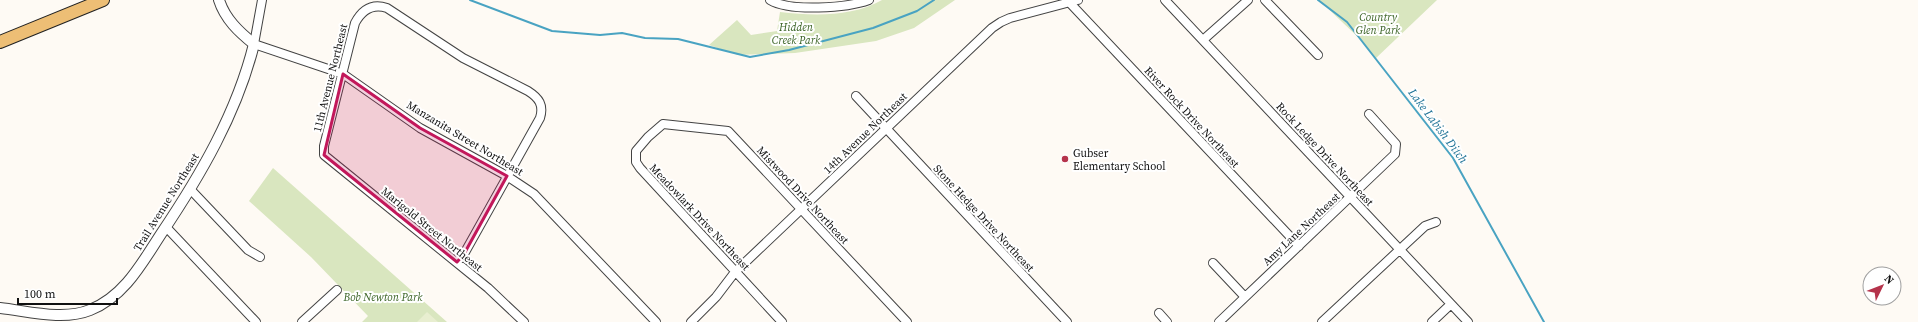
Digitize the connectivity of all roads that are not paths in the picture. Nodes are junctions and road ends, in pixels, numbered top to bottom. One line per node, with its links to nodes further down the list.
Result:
1 (103, 0): 12 (main road)
2 (219, 0): 13 (street, Manzanita Street Northeast)
3 (262, 0): 13 (street, Trail Avenue Northeast)
4 (770, 0): 5 (street)
5 (869, 0)
6 (1078, 0): 10 (street, 14th Avenue Northeast)
7 (1165, 0): 11 (street, Rock Ledge Drive Northeast)
8 (1248, 0): 11 (street)
9 (1265, 0): 14 (street)
10 (1069, 2): 19 (street, 14th Avenue Northeast); 27 (street, River Rock Drive Northeast)
11 (1203, 40): 23 (street, Rock Ledge Drive Northeast)
12 (0, 42)
13 (254, 44): 15 (street, Manzanita Street Northeast); 22 (street, Trail Avenue Northeast)
14 (1318, 55)
15 (343, 74): 20 (street, 11th Avenue Northeast); 21 (street, Manzanita Street Northeast); 21 (street, 11th Avenue Northeast)
16 (856, 96): 19 (street, Stone Hedge Drive Northeast)
17 (1369, 114): 23 (street, Amy Lane Northeast)
18 (664, 124): 24 (street, Mistwood Drive Northeast); 32 (street, Meadowlark Drive Northeast)
19 (885, 128): 24 (street, 14th Avenue Northeast); 46 (street, Stone Hedge Drive Northeast)
20 (324, 155): 30 (street, Marigold Street Northeast)
21 (507, 176): 30 (street); 42 (street, Manzanita Street Northeast)
22 (190, 190): 26 (street, Trail Avenue Northeast); 29 (street)
23 (1351, 197): 27 (street, Amy Lane Northeast); 28 (street, Rock Ledge Drive Northeast)
24 (801, 209): 32 (street, 14th Avenue Northeast); 45 (street, Mistwood Drive Northeast)
25 (1436, 222): 28 (street)
26 (166, 227): 38 (street, Trail Avenue Northeast); 39 (street)
27 (1299, 246): 34 (street, Amy Lane Northeast)
28 (1400, 249): 35 (street, Rock Ledge Drive Northeast); 49 (street)
29 (260, 257)
30 (457, 262): 41 (street, Marigold Street Northeast)
31 (1213, 263): 34 (street)
32 (735, 272): 43 (street, 14th Avenue Northeast); 44 (street, Meadowlark Drive Northeast)
33 (337, 290): 40 (street)
34 (1245, 297): 48 (street, Amy Lane Northeast)
35 (1452, 304): 50 (street); 51 (street, Rock Ledge Drive Northeast)
36 (0, 308): 38 (street, Trail Avenue Northeast)
37 (1159, 313): 47 (street)
38 (64, 318)
39 (256, 322)
40 (302, 322)
41 (524, 322)
42 (656, 322)
43 (691, 322)
44 (782, 322)
45 (907, 322)
46 (1067, 322)
47 (1167, 322)
48 (1219, 322)
49 (1322, 322)
50 (1432, 322)
51 (1468, 322)

